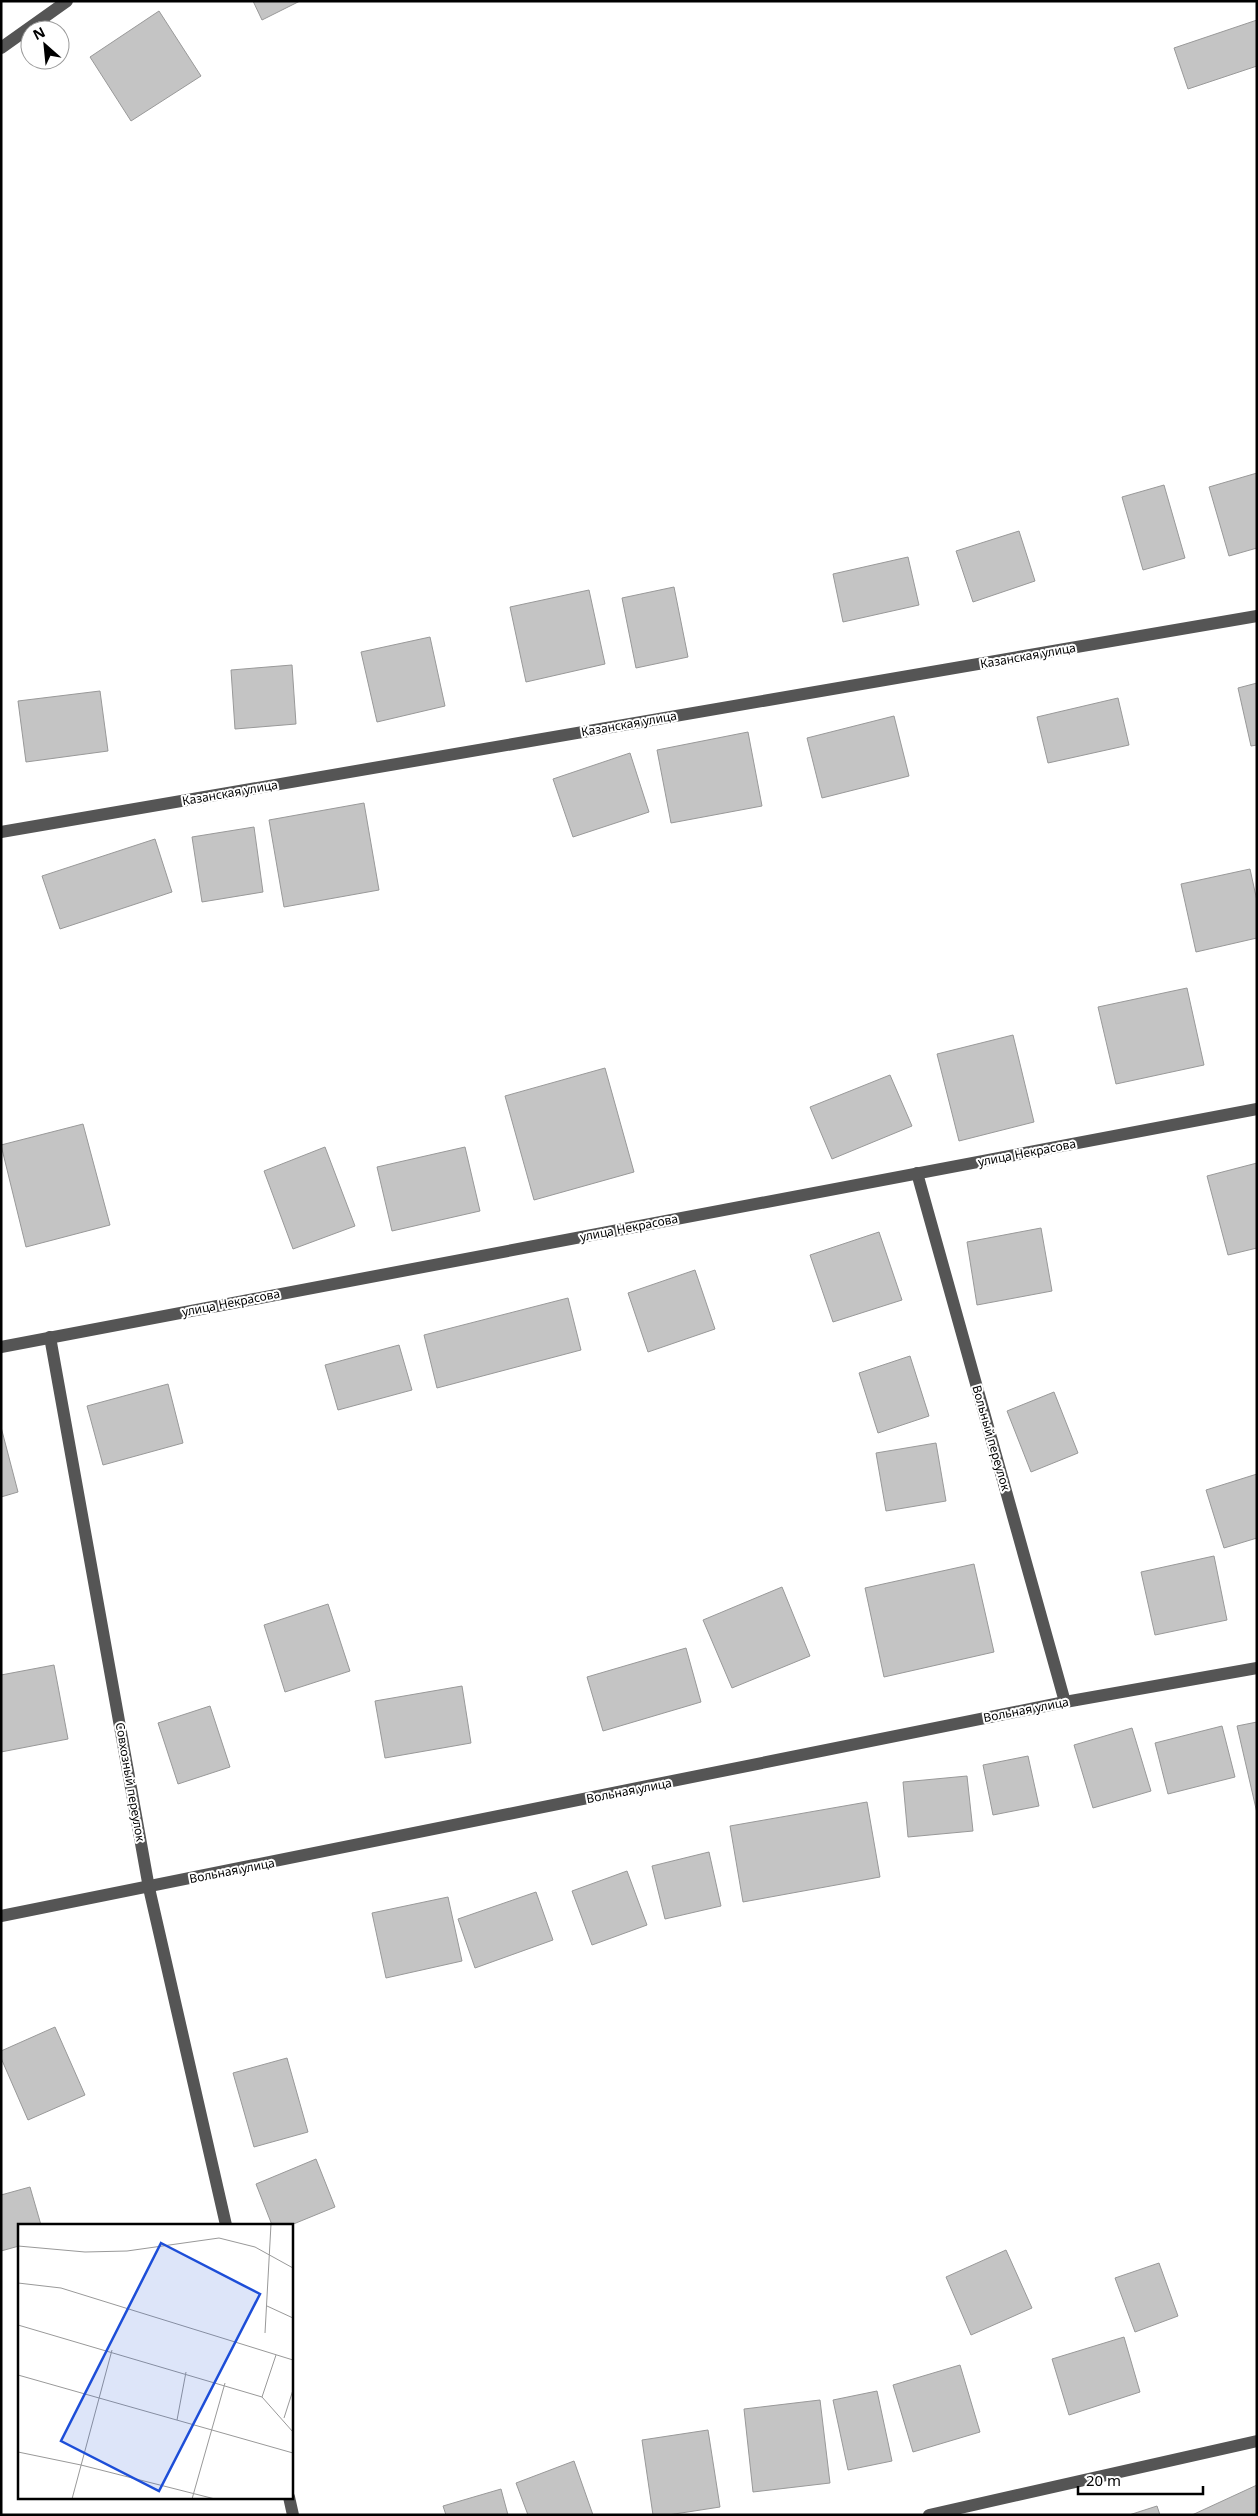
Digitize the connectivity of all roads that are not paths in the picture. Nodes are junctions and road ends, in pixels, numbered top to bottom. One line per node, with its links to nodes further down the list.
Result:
1 (67, 1): 2 (street)
2 (1, 48)
3 (1257, 616): 4 (street, Казанская улица)
4 (1, 832)
5 (1257, 1110): 6 (street, улица Некрасова)
6 (917, 1173): 7 (street, улица Некрасова); 10 (street, Вольный переулок)
7 (50, 1337): 8 (street, улица Некрасова); 11 (street, Совхозный переулок)
8 (1, 1347)
9 (1257, 1668): 10 (street, Вольная улица)
10 (1064, 1702): 11 (street, Вольная улица)
11 (148, 1888): 12 (street, Вольная улица); 13 (street, Совхозный переулок)
12 (1, 1916)
13 (226, 2224)
14 (1257, 2441): 17 (street)
15 (289, 2498): 16 (street)
16 (293, 2515)
17 (929, 2515)

